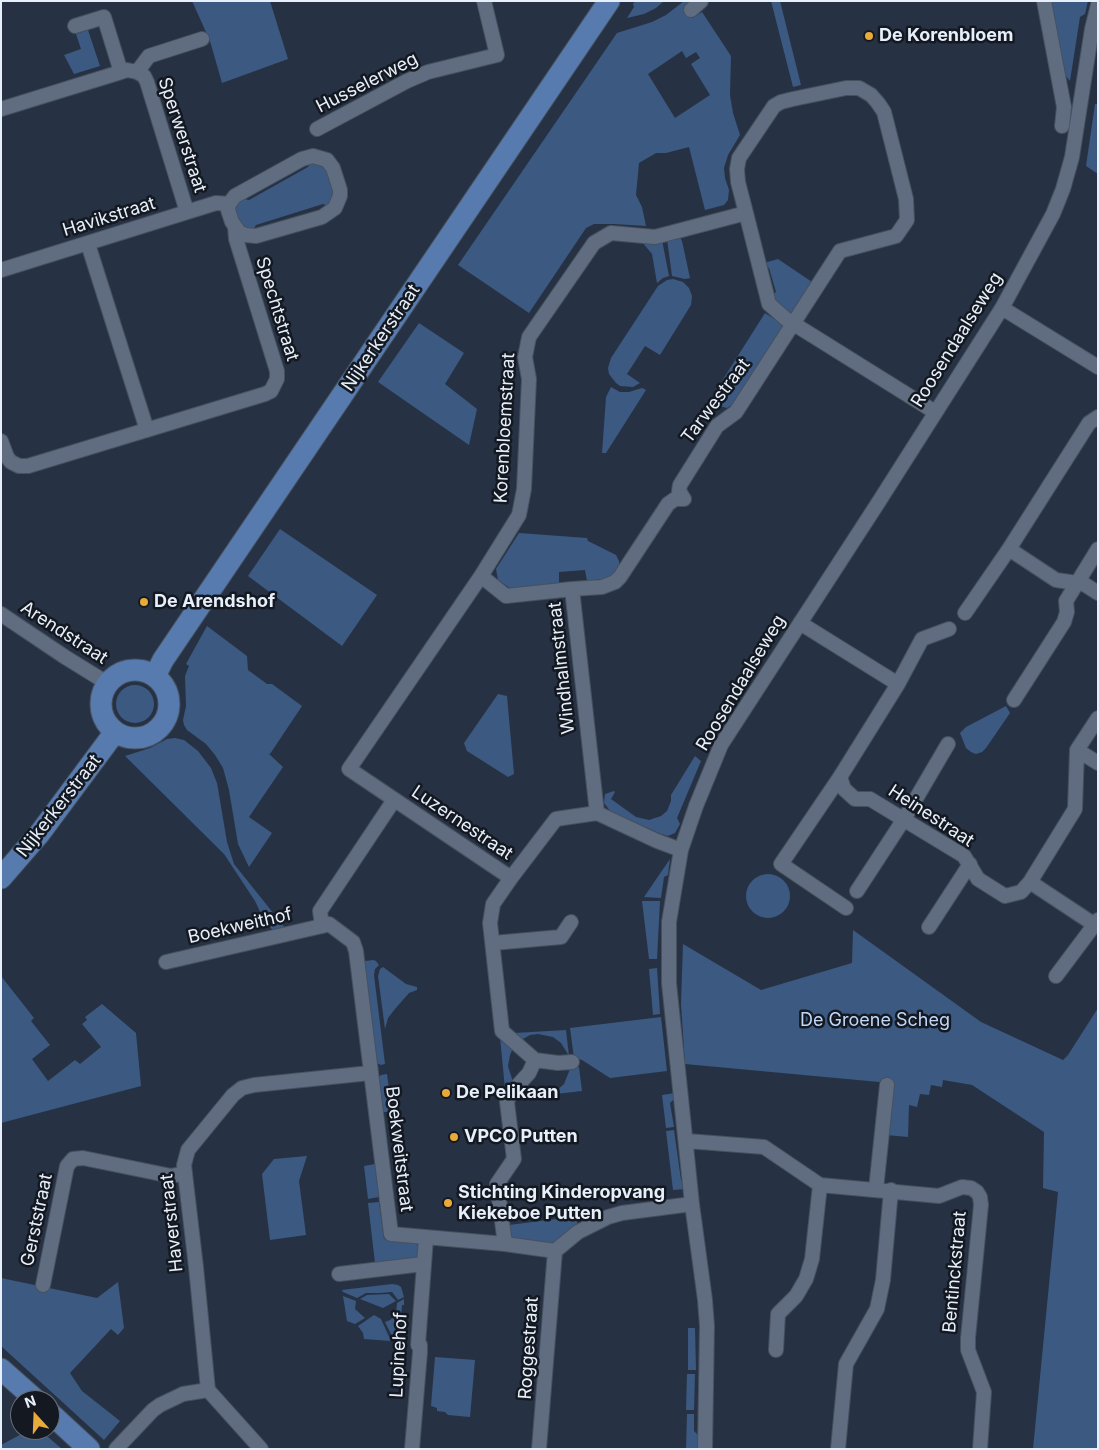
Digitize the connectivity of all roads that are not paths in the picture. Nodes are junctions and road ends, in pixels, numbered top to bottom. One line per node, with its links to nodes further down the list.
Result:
1 (484, 1): 11 (street, Husselerweg)
2 (1044, 1): 10 (street)
3 (1098, 5): 18 (street, Roosendaalseweg)
4 (603, 9): 35 (main road, Nijkerkerstraat)
5 (75, 26): 7 (street)
6 (202, 40): 8 (street, Sperwerstraat)
7 (121, 72): 8 (street, Sperwerstraat); 9 (street, Sperwerstraat)
8 (137, 72): 13 (street, Sperwerstraat)
9 (1, 109)
10 (1062, 126)
11 (317, 129)
12 (229, 204): 13 (street, Havikstraat); 15 (street); 15 (street)
13 (187, 212): 16 (street, Havikstraat)
14 (746, 213): 19 (street); 19 (street); 27 (street, Korenbloemstraat)
15 (235, 227): 23 (street, Spechtstraat)
16 (88, 244): 17 (street, Havikstraat); 23 (street)
17 (1, 270)
18 (1002, 308): 20 (street); 21 (street, Roosendaalseweg)
19 (793, 322): 21 (street); 29 (street, Tarwestraat)
20 (1096, 363)
21 (935, 412): 33 (street, Roosendaalseweg)
22 (1098, 417): 25 (street)
23 (147, 430): 24 (street, Spechtstraat)
24 (1, 441)
25 (1008, 549): 28 (street); 31 (street)
26 (1098, 549): 28 (street)
27 (480, 576): 29 (street, Windhalmstraat); 45 (street, Korenbloemstraat)
28 (1077, 582): 30 (street); 38 (street)
29 (572, 589): 46 (street, Windhalmstraat)
30 (1098, 593)
31 (965, 613)
32 (1, 614): 36 (street, Arendstraat)
33 (800, 623): 37 (street); 48 (street, Roosendaalseweg)
34 (949, 630): 37 (street)
35 (155, 676): 36 (main road); 40 (main road)
36 (107, 683): 40 (main road)
37 (898, 684): 44 (street)
38 (1014, 700)
39 (1098, 718): 42 (street)
40 (115, 732): 50 (main road, Nijkerkerstraat)
41 (948, 744): 47 (street)
42 (1077, 750): 43 (street); 52 (street, Heinestraat)
43 (1098, 763)
44 (840, 776): 47 (street, Heinestraat); 54 (street)
45 (394, 800): 51 (street, Luzernestraat); 57 (street)
46 (597, 812): 48 (street); 51 (street, Luzernestraat)
47 (904, 819): 49 (street, Heinestraat); 53 (street)
48 (681, 850): 66 (street, Roosendaalseweg)
49 (970, 864): 52 (street, Heinestraat); 58 (street, Heinestraat)
50 (1, 878)
51 (511, 878): 59 (street)
52 (1030, 882): 56 (street)
53 (857, 891)
54 (846, 908)
55 (571, 922): 59 (street)
56 (1096, 923): 61 (street)
57 (322, 926): 60 (street, Boekweithof); 64 (street, Boekweitstraat)
58 (929, 927)
59 (493, 943): 62 (street)
60 (166, 962)
61 (1056, 976)
62 (535, 1060): 63 (street); 73 (street)
63 (572, 1062)
64 (370, 1073): 67 (street, Haverstraat); 72 (street, Boekweitstraat)
65 (886, 1085): 69 (street)
66 (687, 1141): 68 (street); 71 (street, Roosendaalseweg)
67 (185, 1173): 77 (street, Gerststraat); 81 (street, Haverstraat)
68 (820, 1185): 69 (street, Bentinckstraat); 78 (street)
69 (876, 1189): 70 (street, Bentinckstraat)
70 (891, 1190): 89 (street); 90 (street, Bentinckstraat)
71 (692, 1204): 74 (street); 88 (street, Roosendaalseweg)
72 (426, 1238): 73 (street, Boekweitstraat); 75 (street, Lupinehof)
73 (505, 1244): 74 (street, Boekweitstraat)
74 (556, 1251): 87 (street, Roggestraat)
75 (423, 1264): 76 (street); 86 (street, Lupinehof)
76 (339, 1274)
77 (43, 1285)
78 (776, 1350)
79 (1, 1369): 80 (main road)
80 (25, 1390)
81 (208, 1390): 84 (street); 85 (street)
82 (60, 1422): 83 (main road)
83 (89, 1449)
84 (116, 1449)
85 (261, 1449)
86 (412, 1449)
87 (539, 1449)
88 (705, 1449)
89 (838, 1449)
90 (980, 1449)

